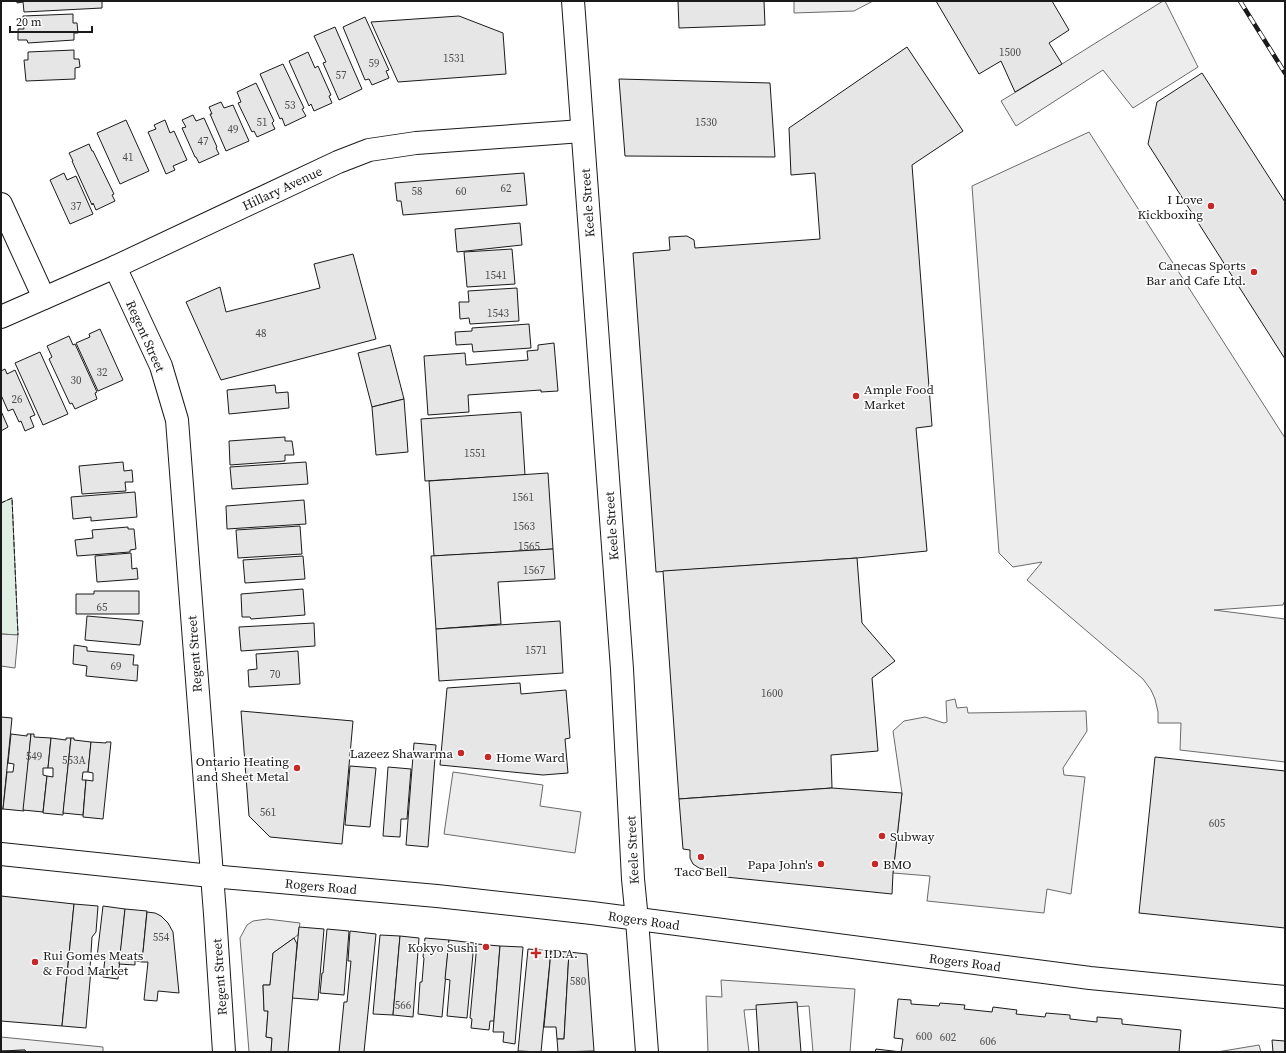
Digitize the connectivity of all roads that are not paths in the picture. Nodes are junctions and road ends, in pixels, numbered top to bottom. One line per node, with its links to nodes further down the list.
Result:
1 (573, 1): 2 (street, Keele Street)
2 (582, 131): 4 (street, Hillary Avenue); 9 (street, Keele Street)
3 (1, 204): 5 (street)
4 (115, 267): 5 (street, Hillary Avenue); 8 (street, Regent Street)
5 (44, 298): 6 (street, Hillary Avenue)
6 (1, 317)
7 (1, 854): 8 (street, Rogers Road)
8 (211, 876): 9 (street, Rogers Road); 11 (street, Regent Street)
9 (636, 920): 10 (street, Rogers Road); 12 (street, Keele Street)
10 (1285, 997)
11 (224, 1052)
12 (647, 1052)

